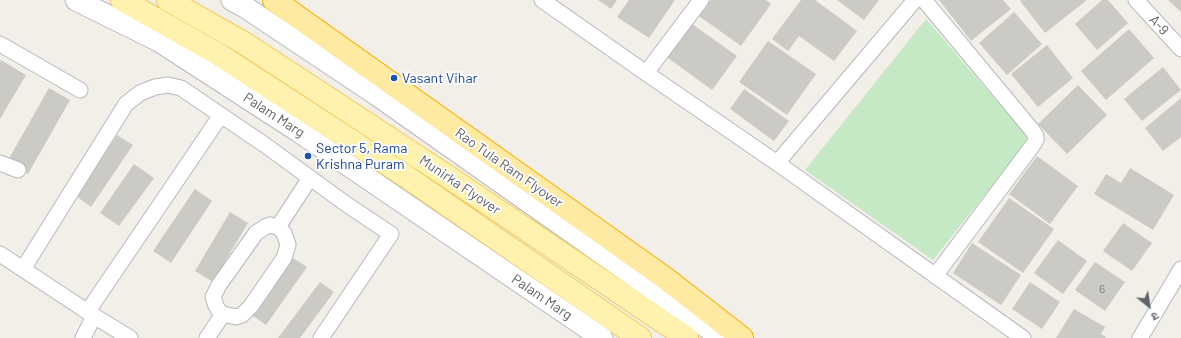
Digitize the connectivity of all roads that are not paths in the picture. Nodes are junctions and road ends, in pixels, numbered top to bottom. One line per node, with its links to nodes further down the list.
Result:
1 (76, 0): 11 (main road, Palam Marg)
2 (99, 0): 11 (main road)
3 (168, 0): 28 (main road, Munirka Flyover)
4 (232, 0): 35 (main road)
5 (274, 0): 36 (highway, Rao Tula Ram Flyover)
6 (542, 0): 14 (street)
7 (915, 0): 18 (street)
8 (924, 0): 25 (street)
9 (1136, 0): 13 (street, A-9)
10 (699, 1): 14 (street)
11 (117, 9): 33 (main road, Palam Marg); 34 (main road, Munirka Flyover)
12 (0, 44): 15 (street)
13 (1181, 49)
14 (646, 73): 18 (street)
15 (80, 90)
16 (221, 115): 20 (street); 23 (street); 26 (street)
17 (0, 163): 19 (street)
18 (777, 163): 25 (street)
19 (18, 170)
20 (310, 178): 21 (street); 32 (street)
21 (278, 227): 27 (street); 27 (street)
22 (0, 254): 23 (street)
23 (23, 269): 26 (street)
24 (1181, 269): 38 (street)
25 (935, 276): 37 (street)
26 (91, 314): 29 (street); 30 (street)
27 (223, 314): 31 (street)
28 (683, 336)
29 (84, 338)
30 (130, 338)
31 (207, 338)
32 (321, 338)
33 (602, 338)
34 (640, 338)
35 (722, 338)
36 (742, 338)
37 (1023, 338)
38 (1140, 338)

